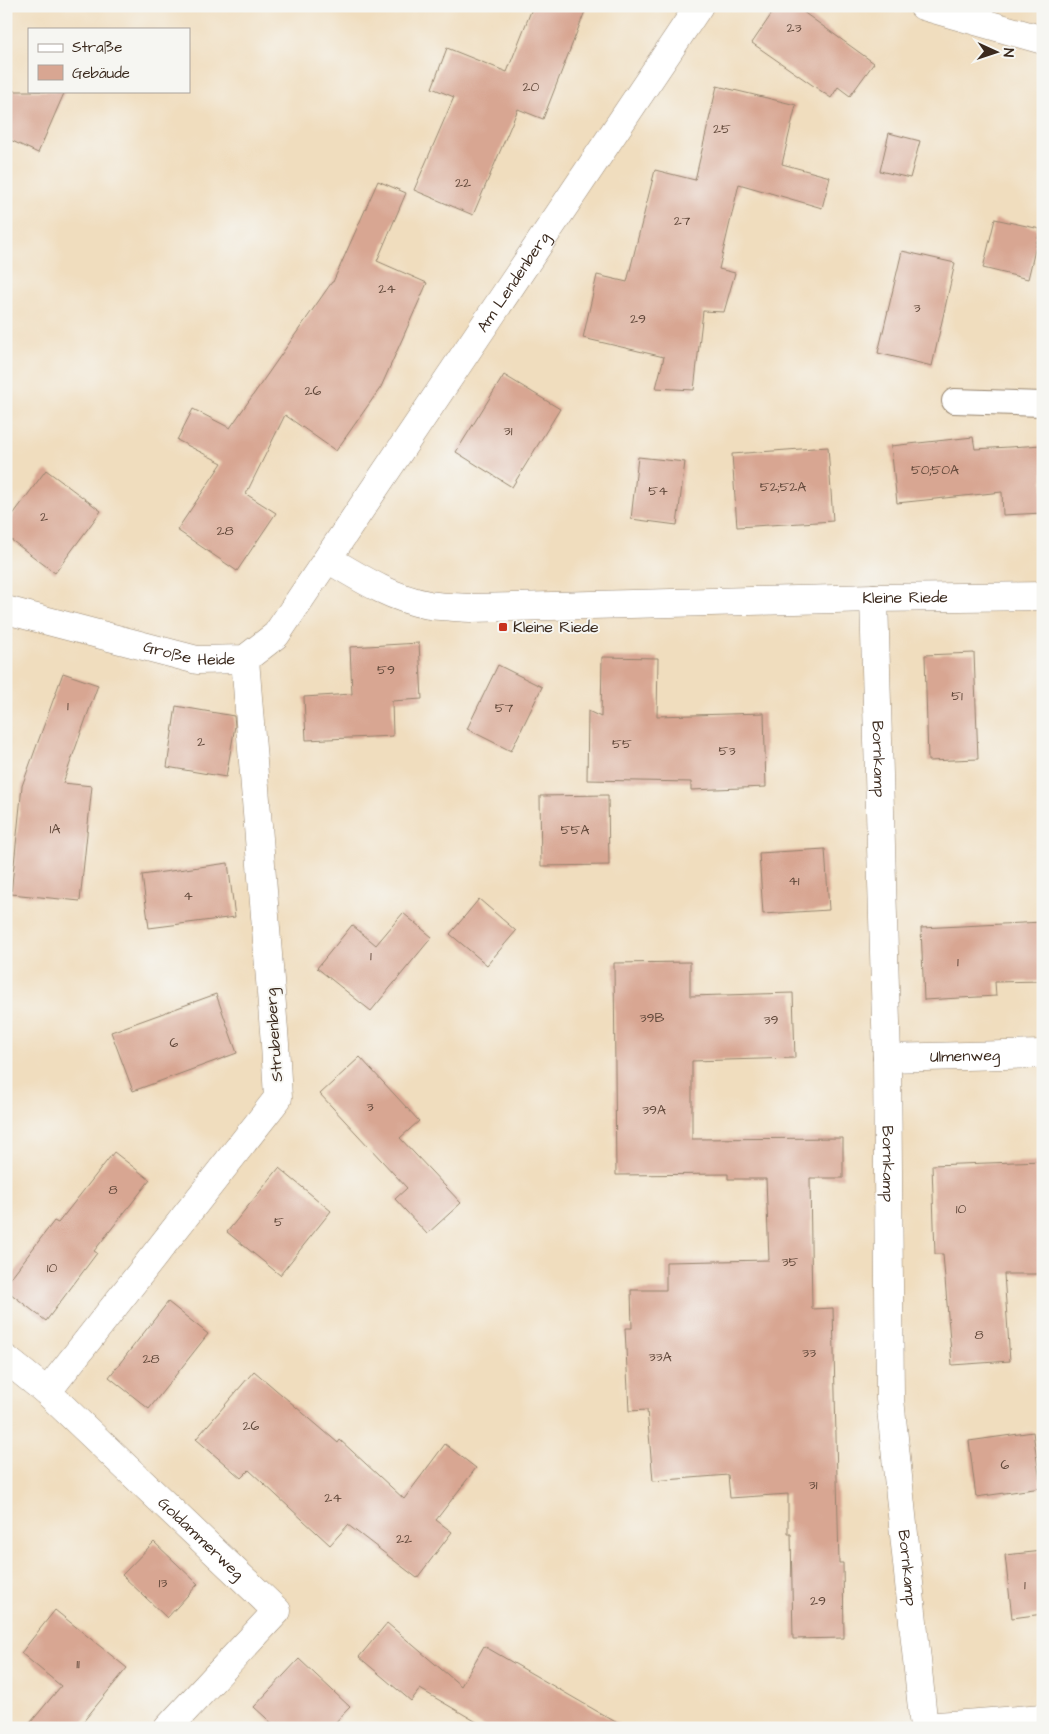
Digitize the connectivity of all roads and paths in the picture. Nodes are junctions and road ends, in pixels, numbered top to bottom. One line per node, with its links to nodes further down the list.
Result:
1 (699, 6): 6 (street, Am Lendenberg)
2 (923, 6): 3 (street)
3 (1043, 40)
4 (954, 400): 5 (lane)
5 (1043, 404)
6 (328, 559): 8 (street, Kleine Riede); 10 (street, Große Heide)
7 (1043, 596): 8 (street, Kleine Riede)
8 (874, 598): 12 (street, Bornkamp)
9 (6, 610): 10 (street, Große Heide)
10 (245, 659): 14 (street, Strubenberg)
11 (1043, 1054): 12 (street, Ulmenweg)
12 (887, 1058): 17 (street, Bornkamp)
13 (6, 1359): 14 (street, Goldammerweg)
14 (47, 1392): 16 (street, Goldammerweg)
15 (1043, 1718): 17 (street)
16 (168, 1728)
17 (924, 1728)

